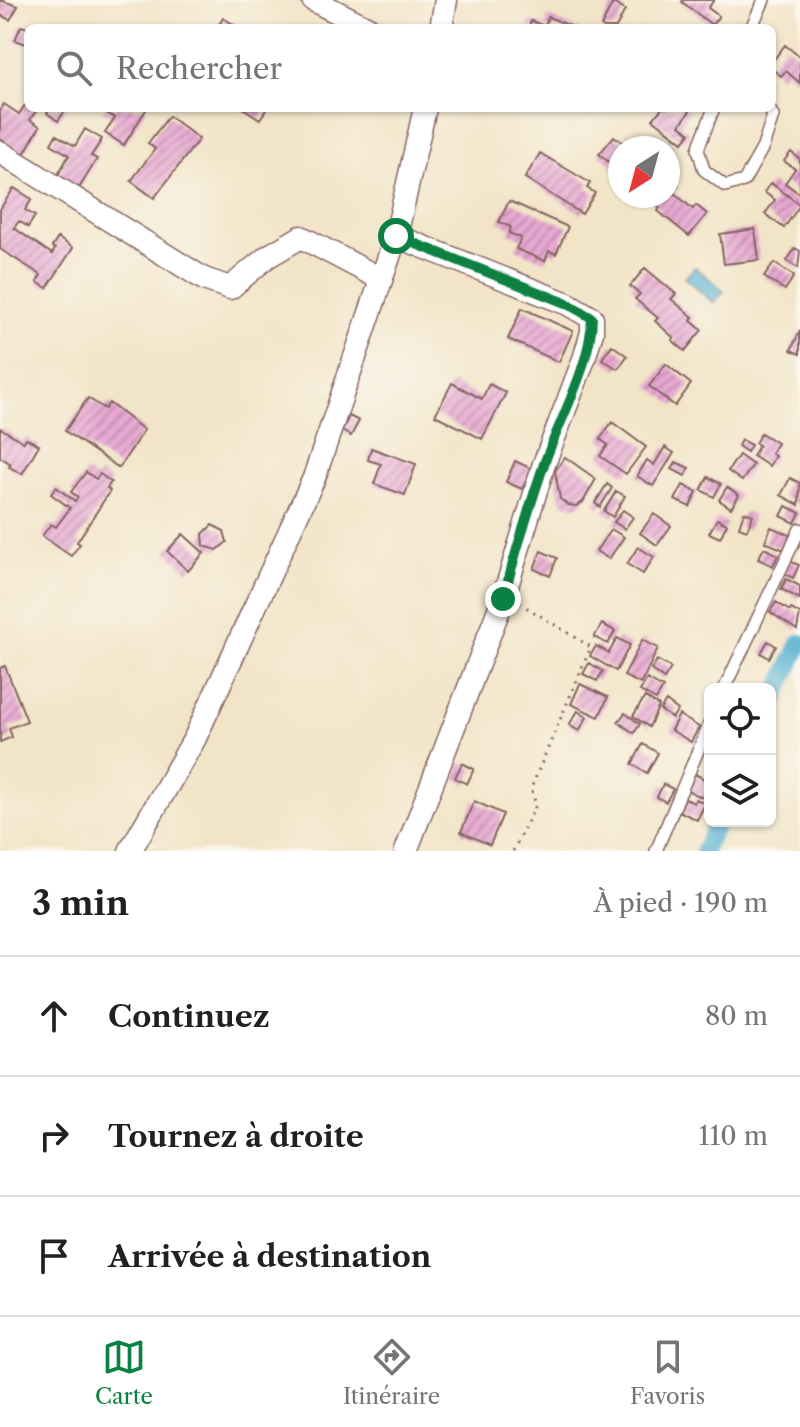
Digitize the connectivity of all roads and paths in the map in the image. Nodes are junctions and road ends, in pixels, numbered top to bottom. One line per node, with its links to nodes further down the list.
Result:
1 (313, 0): 4 (street)
2 (446, 0): 5 (street)
3 (764, 0): 6 (lane)
4 (360, 24)
5 (442, 24)
6 (753, 24)
7 (424, 112): 11 (street)
8 (712, 112): 9 (lane)
9 (771, 112)
10 (0, 152): 12 (street)
11 (396, 236): 12 (street); 14 (street)
12 (381, 279): 17 (street)
13 (800, 529): 15 (lane)
14 (504, 593): 18 (street); 19 (path)
15 (727, 683)
16 (704, 736): 20 (lane)
17 (130, 851)
18 (406, 851)
19 (513, 851)
20 (656, 851)

